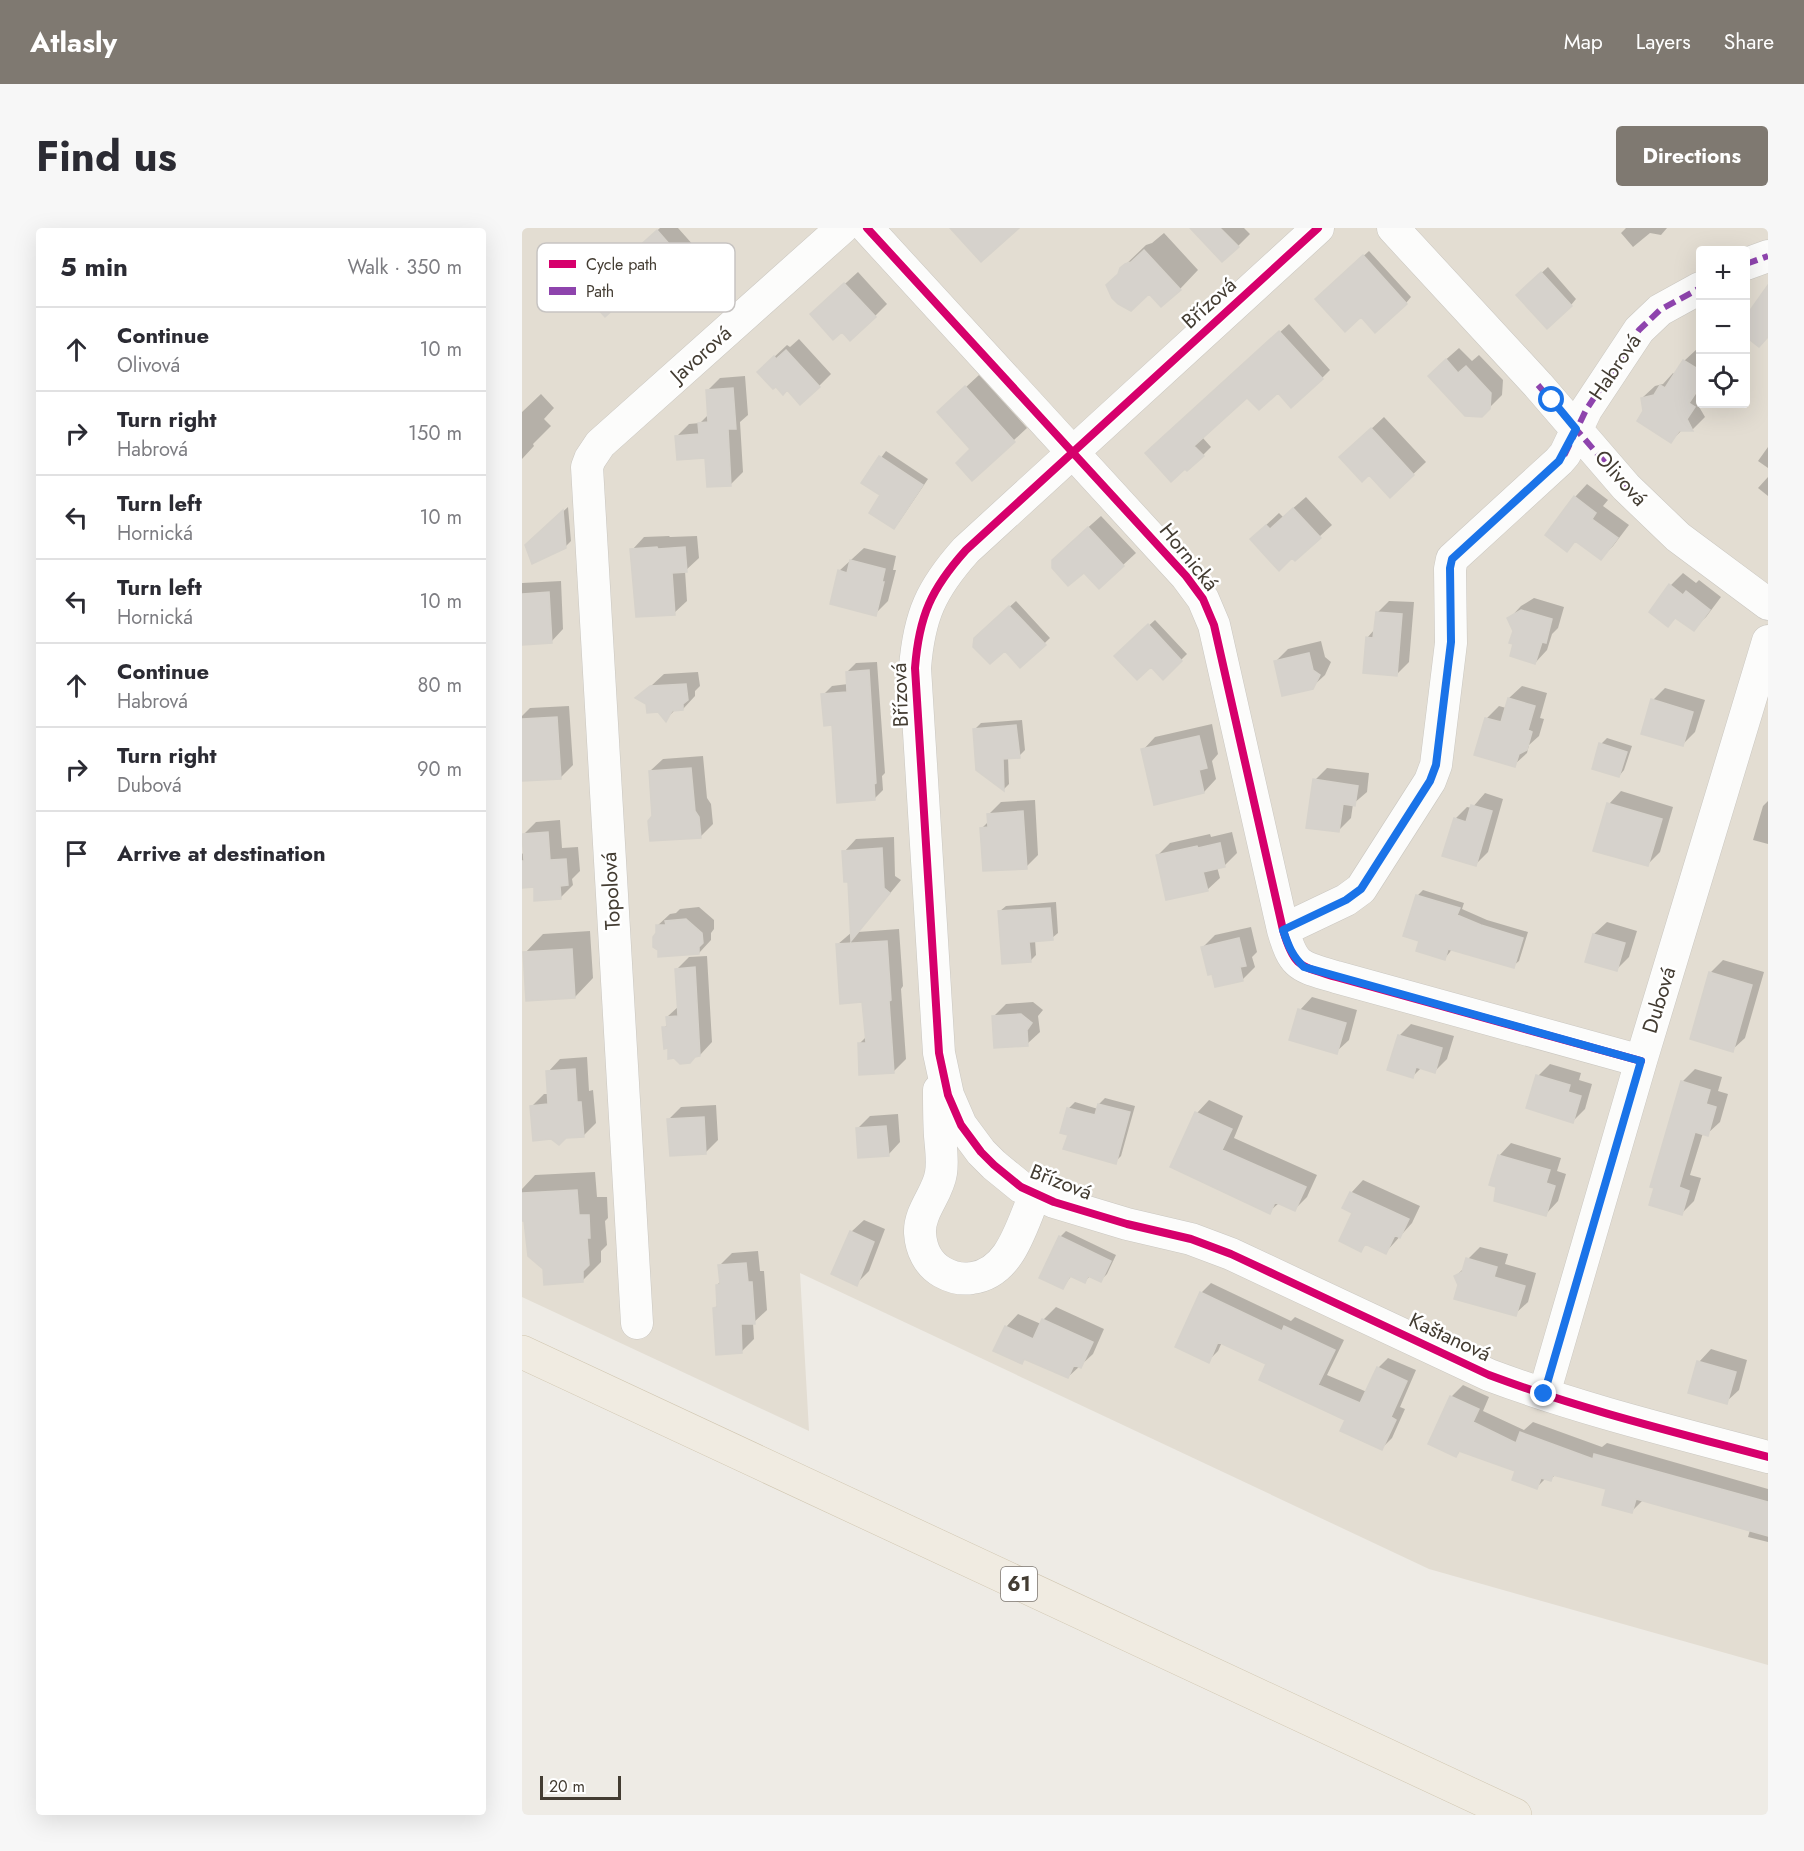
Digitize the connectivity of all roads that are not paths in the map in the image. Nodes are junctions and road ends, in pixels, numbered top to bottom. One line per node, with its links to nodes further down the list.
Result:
1 (842, 228): 10 (street, Javorová)
2 (867, 228): 9 (street, Hornická)
3 (1318, 228): 9 (street, Břízová)
4 (1394, 228): 8 (street, Olivová)
5 (1768, 256): 6 (street)
6 (1750, 263)
7 (1696, 290): 8 (street, Habrová)
8 (1576, 429): 11 (street, Olivová); 13 (street, Habrová)
9 (1072, 452): 13 (street, Hornická); 14 (street, Břízová)
10 (590, 459): 18 (street, Topolová)
11 (1768, 604)
12 (1768, 641): 15 (street, Dubová)
13 (1283, 930): 15 (street, Hornická)
14 (939, 1053): 16 (street, Břízová); 16 (street)
15 (1641, 1061): 20 (street, Dubová)
16 (1035, 1195): 17 (street, Břízová)
17 (1126, 1224): 20 (street, Kaštanová)
18 (637, 1323)
19 (522, 1352): 22 (main road, 61)
20 (1544, 1394): 21 (street, Kaštanová)
21 (1768, 1457)
22 (1515, 1815)

